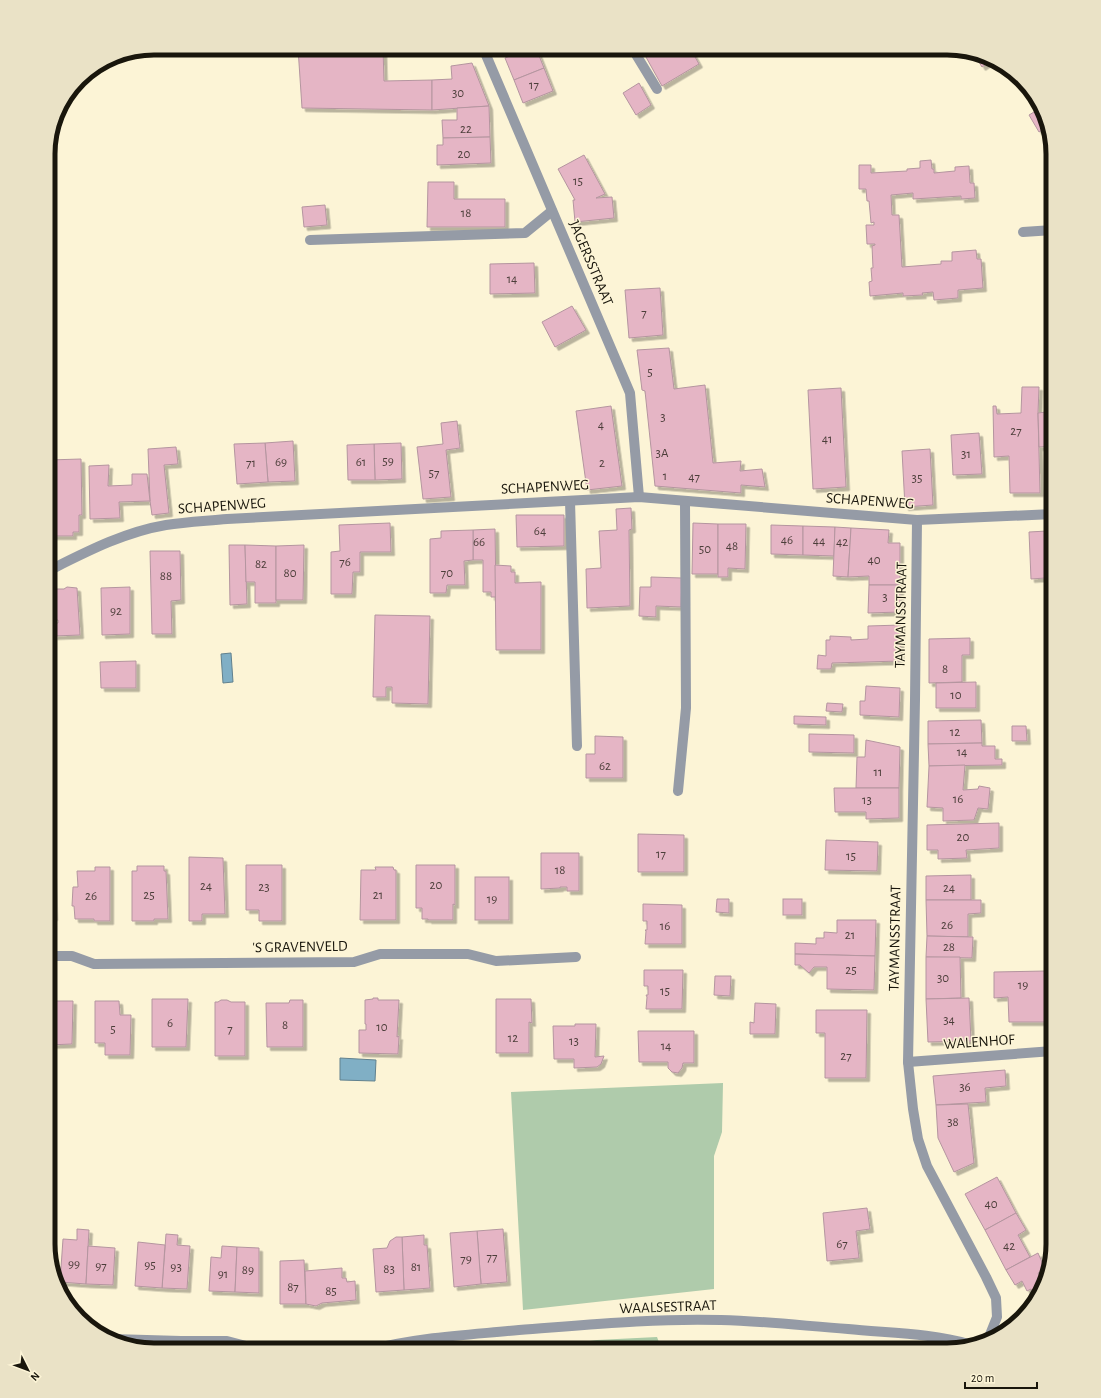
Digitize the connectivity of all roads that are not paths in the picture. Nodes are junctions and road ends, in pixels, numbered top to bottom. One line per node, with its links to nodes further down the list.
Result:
1 (486, 55): 4 (street, JAGERSSTRAAT)
2 (636, 55): 3 (street)
3 (657, 89)
4 (552, 211): 7 (street); 8 (street, JAGERSSTRAAT)
5 (1046, 230): 6 (street)
6 (1023, 232)
7 (310, 240)
8 (639, 498): 9 (street, SCHAPENWEG); 10 (street, SCHAPENWEG)
9 (570, 501): 13 (street, SCHAPENWEG); 14 (street)
10 (685, 502): 12 (street, SCHAPENWEG); 15 (street)
11 (1046, 514): 12 (street, SCHAPENWEG)
12 (917, 520): 19 (street, TAYMANSSTRAAT)
13 (55, 568)
14 (577, 746)
15 (678, 791)
16 (55, 956): 17 (street, 'S GRAVENVELD)
17 (576, 957)
18 (1046, 1052): 19 (street, WALENHOF)
19 (908, 1062): 20 (street, TAYMANSSTRAAT)
20 (991, 1333)
21 (127, 1339): 22 (street)
22 (180, 1341): 24 (street); 25 (street)
23 (961, 1342): 26 (street, WAALSESTRAAT)
24 (183, 1343)
25 (235, 1343)
26 (396, 1343)

